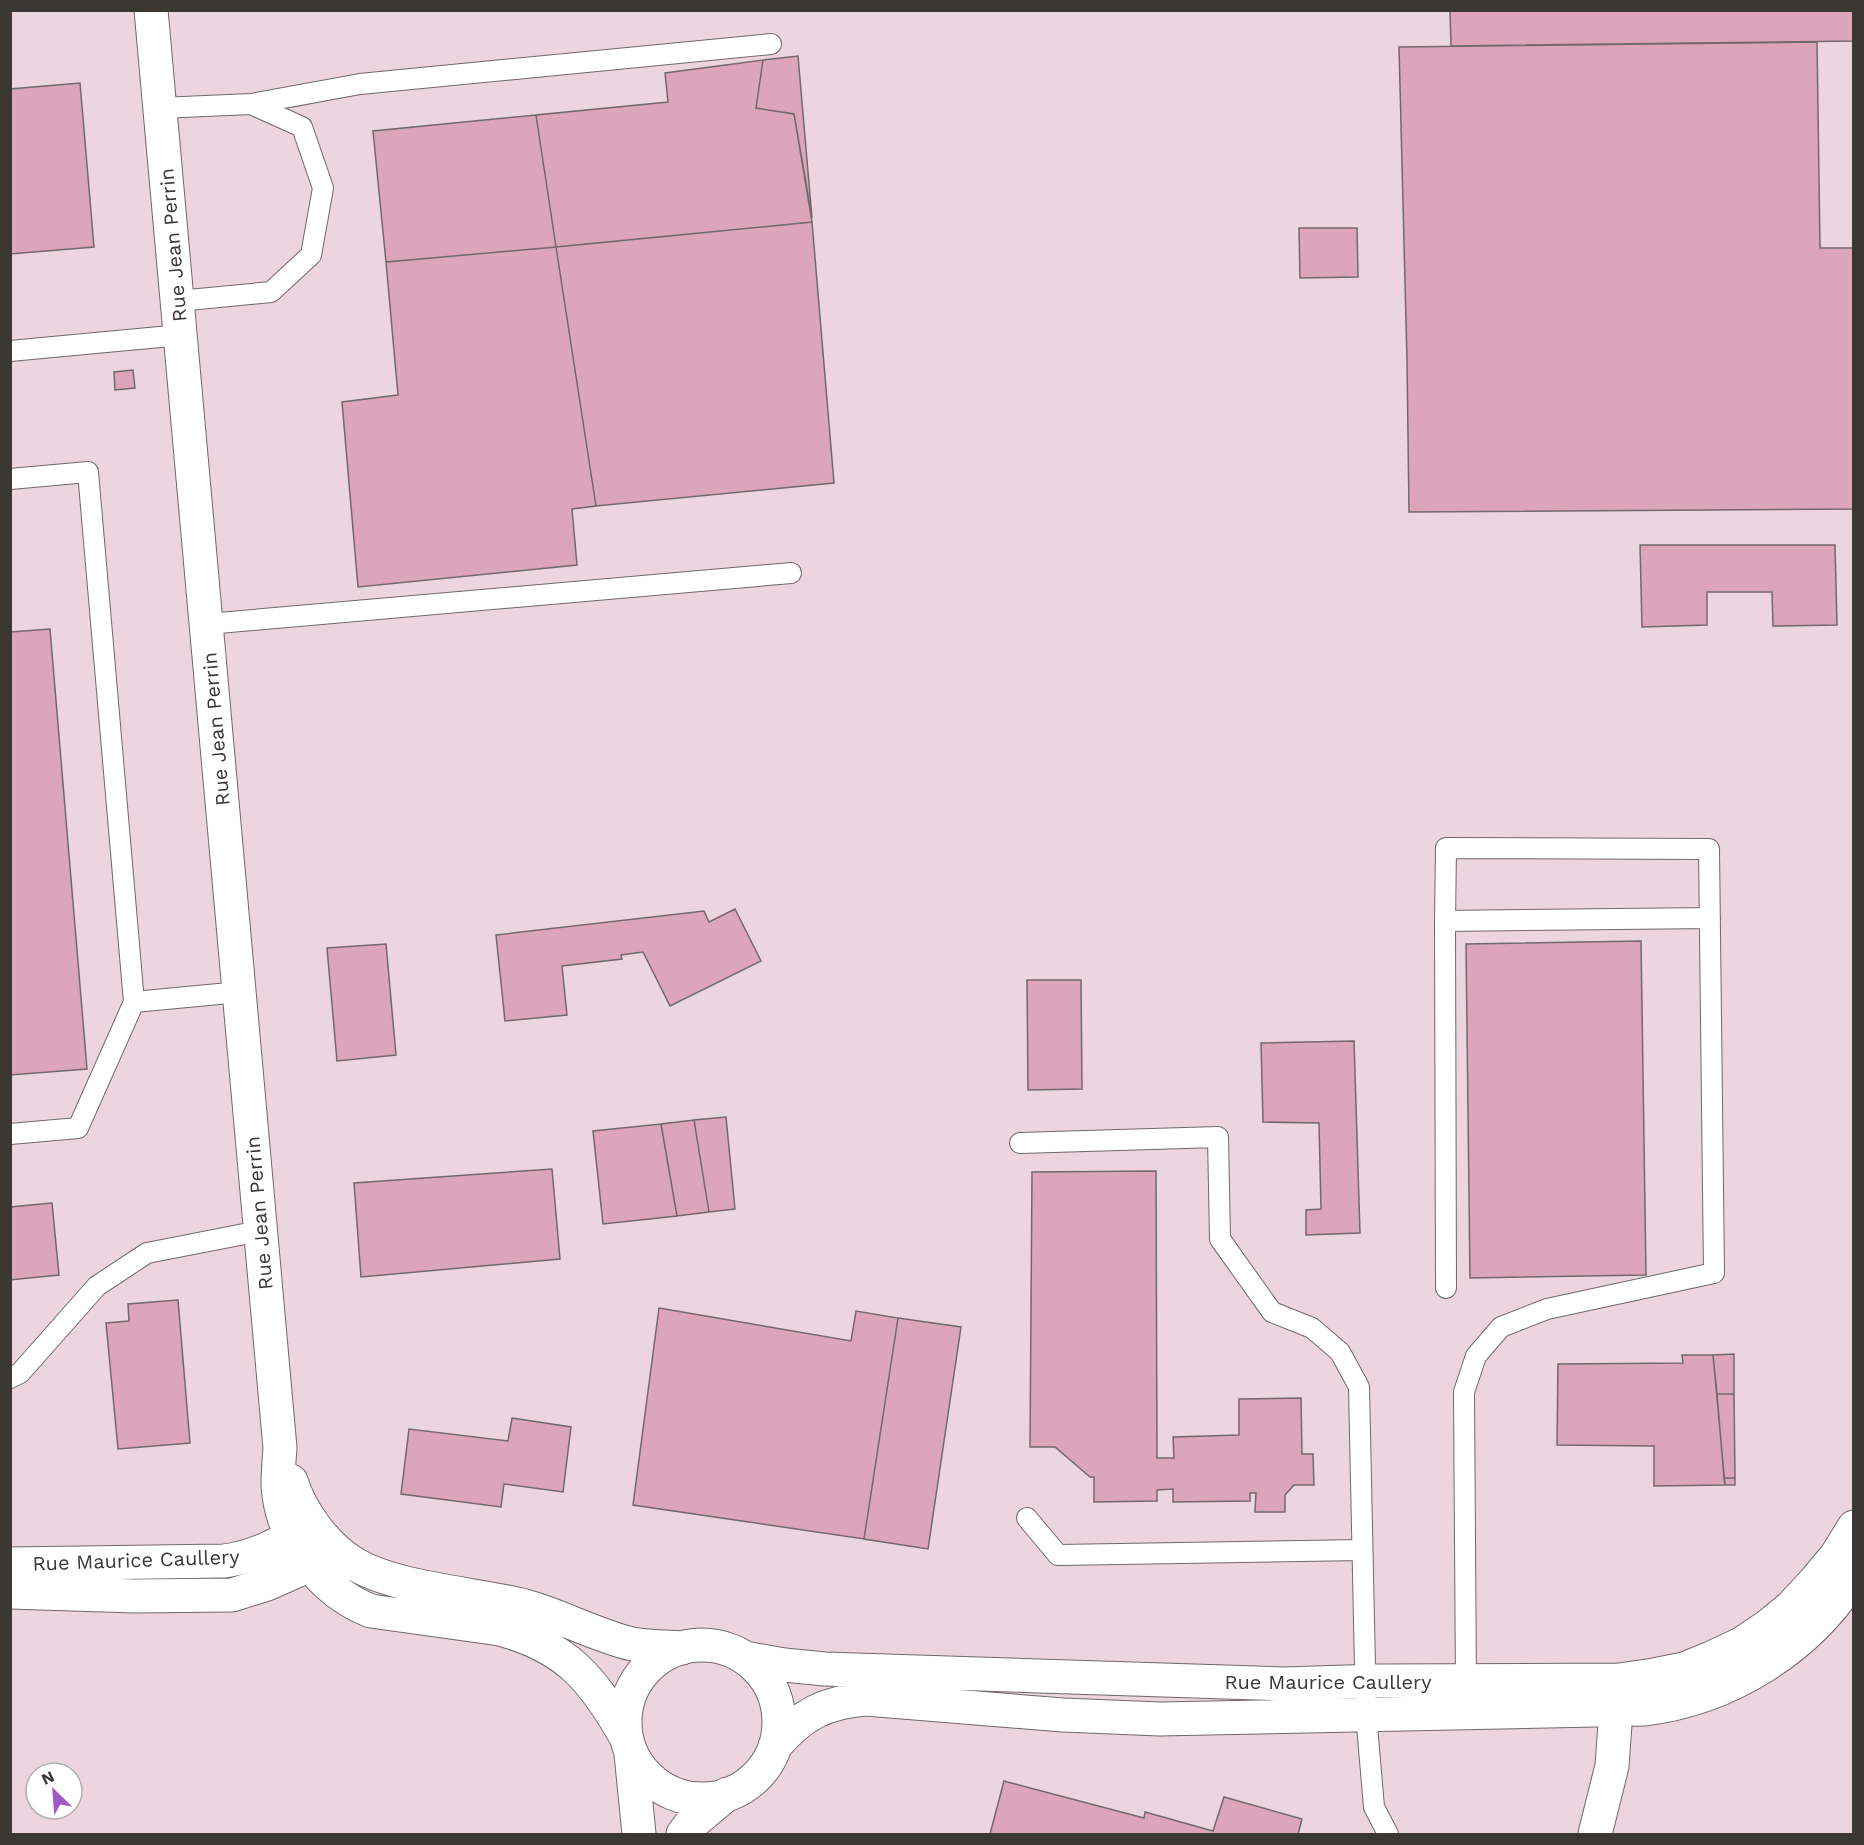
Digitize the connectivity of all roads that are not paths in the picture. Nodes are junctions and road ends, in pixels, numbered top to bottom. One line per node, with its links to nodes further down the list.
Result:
1 (151, 10): 4 (street, Rue Jean Perrin)
2 (771, 44): 3 (lane)
3 (251, 104): 4 (lane); 5 (lane)
4 (160, 108): 5 (street, Rue Jean Perrin)
5 (178, 301): 6 (street, Rue Jean Perrin)
6 (181, 335): 7 (lane); 10 (street, Rue Jean Perrin)
7 (10, 351)
8 (10, 479): 14 (lane)
9 (790, 573): 10 (lane)
10 (207, 624): 13 (street, Rue Jean Perrin)
11 (1710, 918): 12 (lane); 12 (lane); 32 (lane)
12 (1445, 921): 18 (lane)
13 (240, 993): 14 (lane); 17 (street, Rue Jean Perrin)
14 (134, 1002): 15 (lane)
15 (10, 1134)
16 (1020, 1143): 23 (lane)
17 (260, 1231): 19 (lane); 22 (street, Rue Jean Perrin)
18 (1446, 1288)
19 (10, 1378)
20 (1028, 1518): 23 (lane)
21 (1854, 1527): 31 (street, Rue Maurice Caullery)
22 (303, 1531): 24 (street, Rue Maurice Caullery); 25 (street, Rue Maurice Caullery)
23 (1362, 1550): 30 (lane)
24 (325, 1559): 27 (street, Rue Maurice Caullery); 28 (street, Rue Maurice Caullery); 34 (street, Rue Maurice Caullery)
25 (10, 1564)
26 (1854, 1577): 31 (street, Rue Maurice Caullery)
27 (10, 1592)
28 (682, 1648): 29 (street, Rue Maurice Caullery); 34 (street, Rue Maurice Caullery)
29 (745, 1658): 30 (street, Rue Maurice Caullery); 35 (street, Rue Maurice Caullery)
30 (1364, 1682): 32 (street, Rue Maurice Caullery); 33 (lane)
31 (1618, 1695): 32 (street, Rue Maurice Caullery); 40 (street)
32 (1466, 1697): 33 (street, Rue Maurice Caullery)
33 (1366, 1714): 35 (street, Rue Maurice Caullery); 39 (lane)
34 (629, 1744): 36 (street, Rue Maurice Caullery); 37 (street)
35 (775, 1746): 36 (street, Rue Maurice Caullery)
36 (727, 1794): 38 (street)
37 (639, 1834)
38 (682, 1834)
39 (1388, 1834)
40 (1595, 1834)

